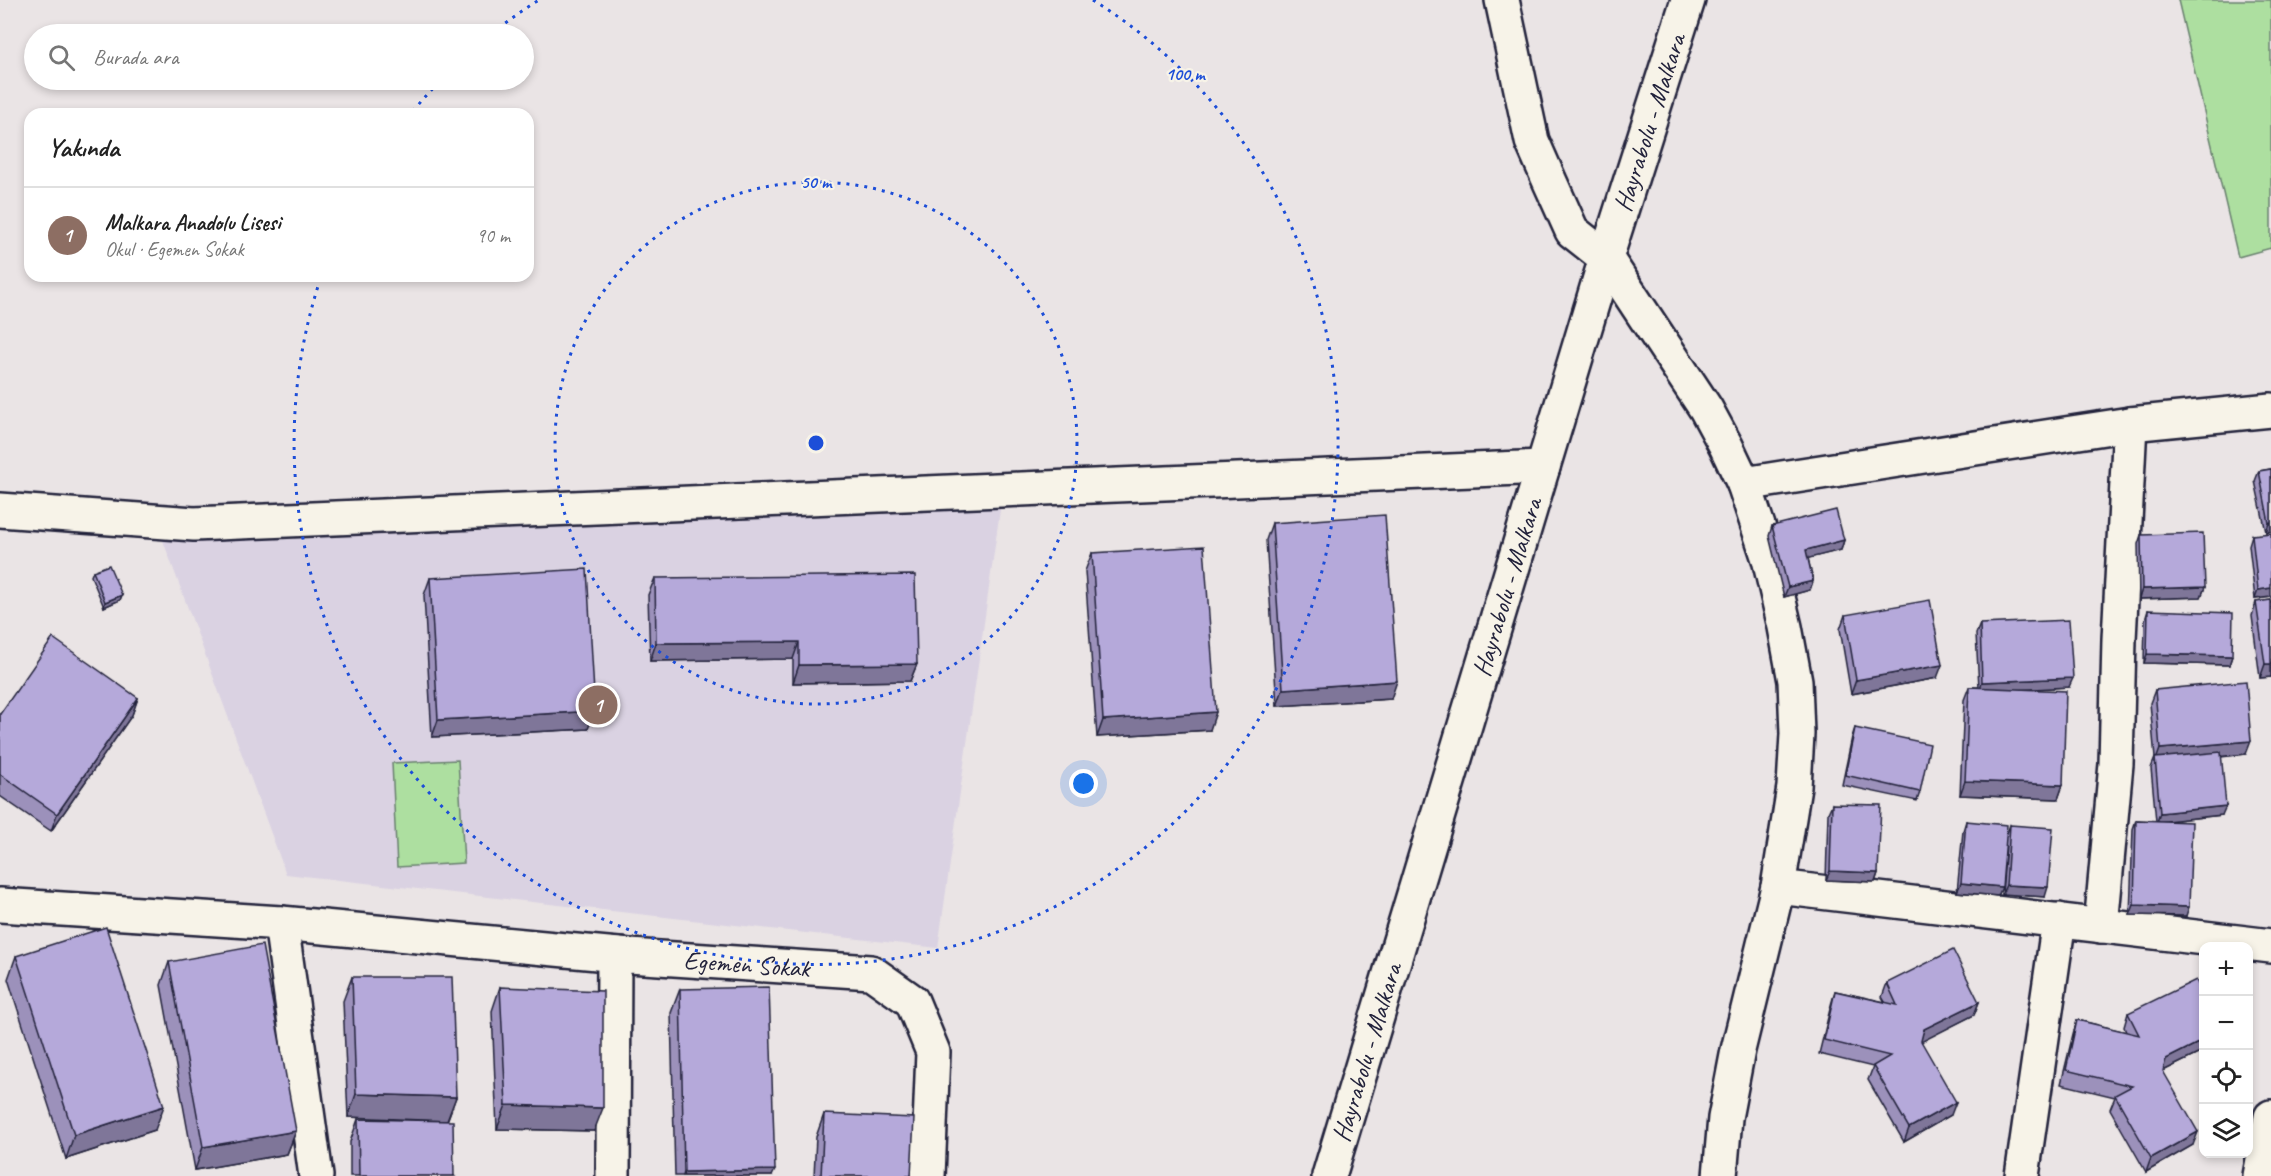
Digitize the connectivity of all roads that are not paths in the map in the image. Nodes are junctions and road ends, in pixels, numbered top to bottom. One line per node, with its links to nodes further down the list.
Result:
1 (1502, 0): 3 (street)
2 (1688, 0): 3 (street, Hayrabolu - Malkara)
3 (1606, 258): 6 (street, Hayrabolu - Malkara); 7 (street)
4 (2271, 410): 5 (street)
5 (2130, 424): 7 (street); 13 (street)
6 (1543, 467): 8 (street); 20 (street, Hayrabolu - Malkara)
7 (1744, 484): 9 (street)
8 (0, 510)
9 (1778, 887): 11 (street); 21 (street)
10 (0, 905): 12 (street, Egemen Sokak)
11 (2059, 920): 13 (street); 22 (street)
12 (280, 923): 15 (street, Egemen Sokak); 17 (street)
13 (2101, 926): 14 (street)
14 (2271, 946)
15 (630, 956): 18 (street); 19 (street, Egemen Sokak)
16 (2271, 1117): 23 (street)
17 (316, 1176)
18 (613, 1176)
19 (928, 1176)
20 (1329, 1176)
21 (1720, 1176)
22 (2022, 1176)
23 (2260, 1176)

